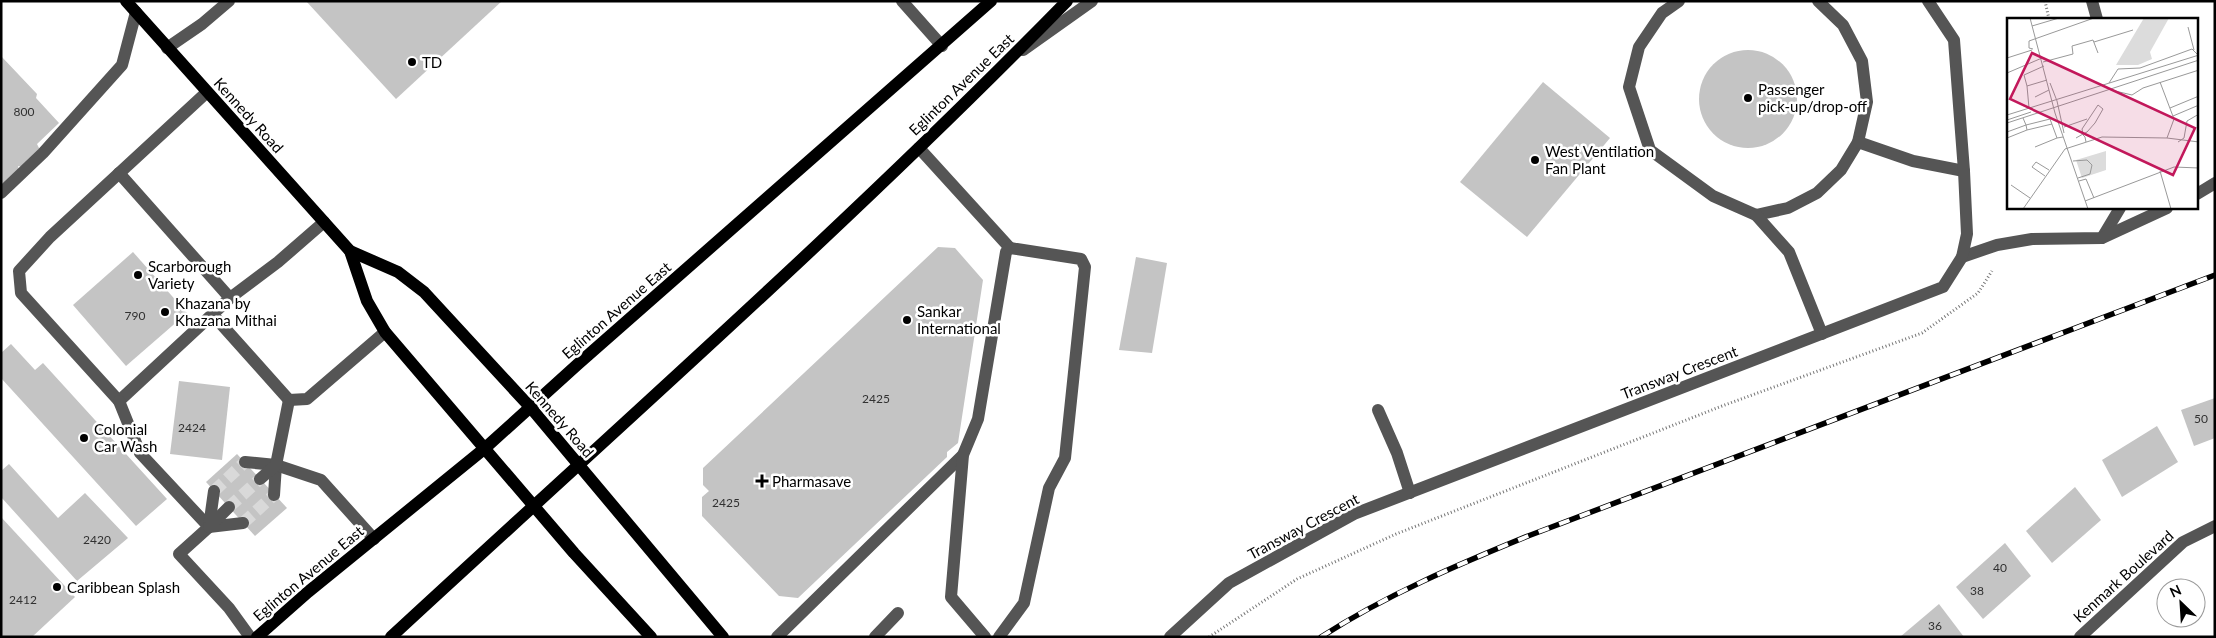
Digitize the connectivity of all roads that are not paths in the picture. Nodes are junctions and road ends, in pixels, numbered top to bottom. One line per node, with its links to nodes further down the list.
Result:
1 (126, 1): 11 (main road, Kennedy Road)
2 (229, 1): 14 (street)
3 (902, 1): 13 (street)
4 (991, 1): 13 (main road, Eglinton Avenue East)
5 (1067, 1): 15 (main road, Eglinton Avenue East)
6 (1092, 1): 15 (street)
7 (1679, 1): 26 (street)
8 (1818, 1): 17 (street)
9 (1928, 1): 19 (street, Transway Crescent)
10 (2092, 1): 12 (street)
11 (136, 12): 14 (main road, Kennedy Road); 22 (street)
12 (2097, 18)
13 (942, 46): 38 (main road, Eglinton Avenue East)
14 (167, 48): 16 (main road, Kennedy Road)
15 (1009, 60): 18 (main road, Eglinton Avenue East)
16 (206, 92): 20 (street); 27 (main road, Kennedy Road)
17 (1858, 142): 19 (street); 26 (street)
18 (918, 148): 29 (street); 44 (main road, Eglinton Avenue East)
19 (1964, 171): 31 (street, Transway Crescent)
20 (119, 173): 32 (street); 37 (street)
21 (2215, 183): 23 (street)
22 (1, 193)
23 (2198, 193)
24 (2119, 209): 28 (street)
25 (2165, 209): 28 (street)
26 (1756, 215): 35 (street)
27 (324, 222): 30 (main road, Kennedy Road); 32 (street)
28 (2102, 238): 31 (street)
29 (1010, 248): 41 (street); 64 (street)
30 (350, 251): 34 (main road, Kennedy Road); 38 (main road, Kennedy Road)
31 (1962, 257): 35 (street, Transway Crescent)
32 (230, 298): 33 (street)
33 (213, 315): 36 (street); 37 (street)
34 (385, 332): 36 (street); 40 (main road, Kennedy Road)
35 (1822, 334): 47 (street, Transway Crescent)
36 (289, 400): 43 (street)
37 (119, 401): 53 (street)
38 (531, 408): 40 (main road, Eglinton Avenue East); 44 (main road, Kennedy Road)
39 (1378, 410): 47 (street)
40 (484, 449): 49 (main road, Kennedy Road); 54 (main road, Eglinton Avenue East)
41 (963, 455): 61 (street); 63 (street)
42 (245, 462): 43 (street)
43 (276, 464): 45 (street); 48 (street); 54 (street)
44 (578, 465): 49 (main road, Eglinton Avenue East); 60 (main road, Kennedy Road)
45 (260, 479)
46 (214, 491): 53 (street)
47 (1410, 493): 65 (street, Transway Crescent)
48 (274, 495)
49 (533, 506): 58 (main road, Eglinton Avenue East); 59 (main road, Kennedy Road)
50 (229, 507): 53 (street)
51 (244, 523): 53 (street)
52 (2215, 526): 66 (street, Kenmark Boulevard)
53 (209, 527): 56 (street)
54 (374, 539): 57 (main road, Eglinton Avenue East)
55 (898, 613): 62 (street)
56 (250, 637)
57 (257, 637)
58 (391, 637)
59 (651, 637)
60 (723, 637)
61 (777, 637)
62 (875, 637)
63 (985, 637)
64 (998, 637)
65 (1170, 637)
66 (2080, 637)

